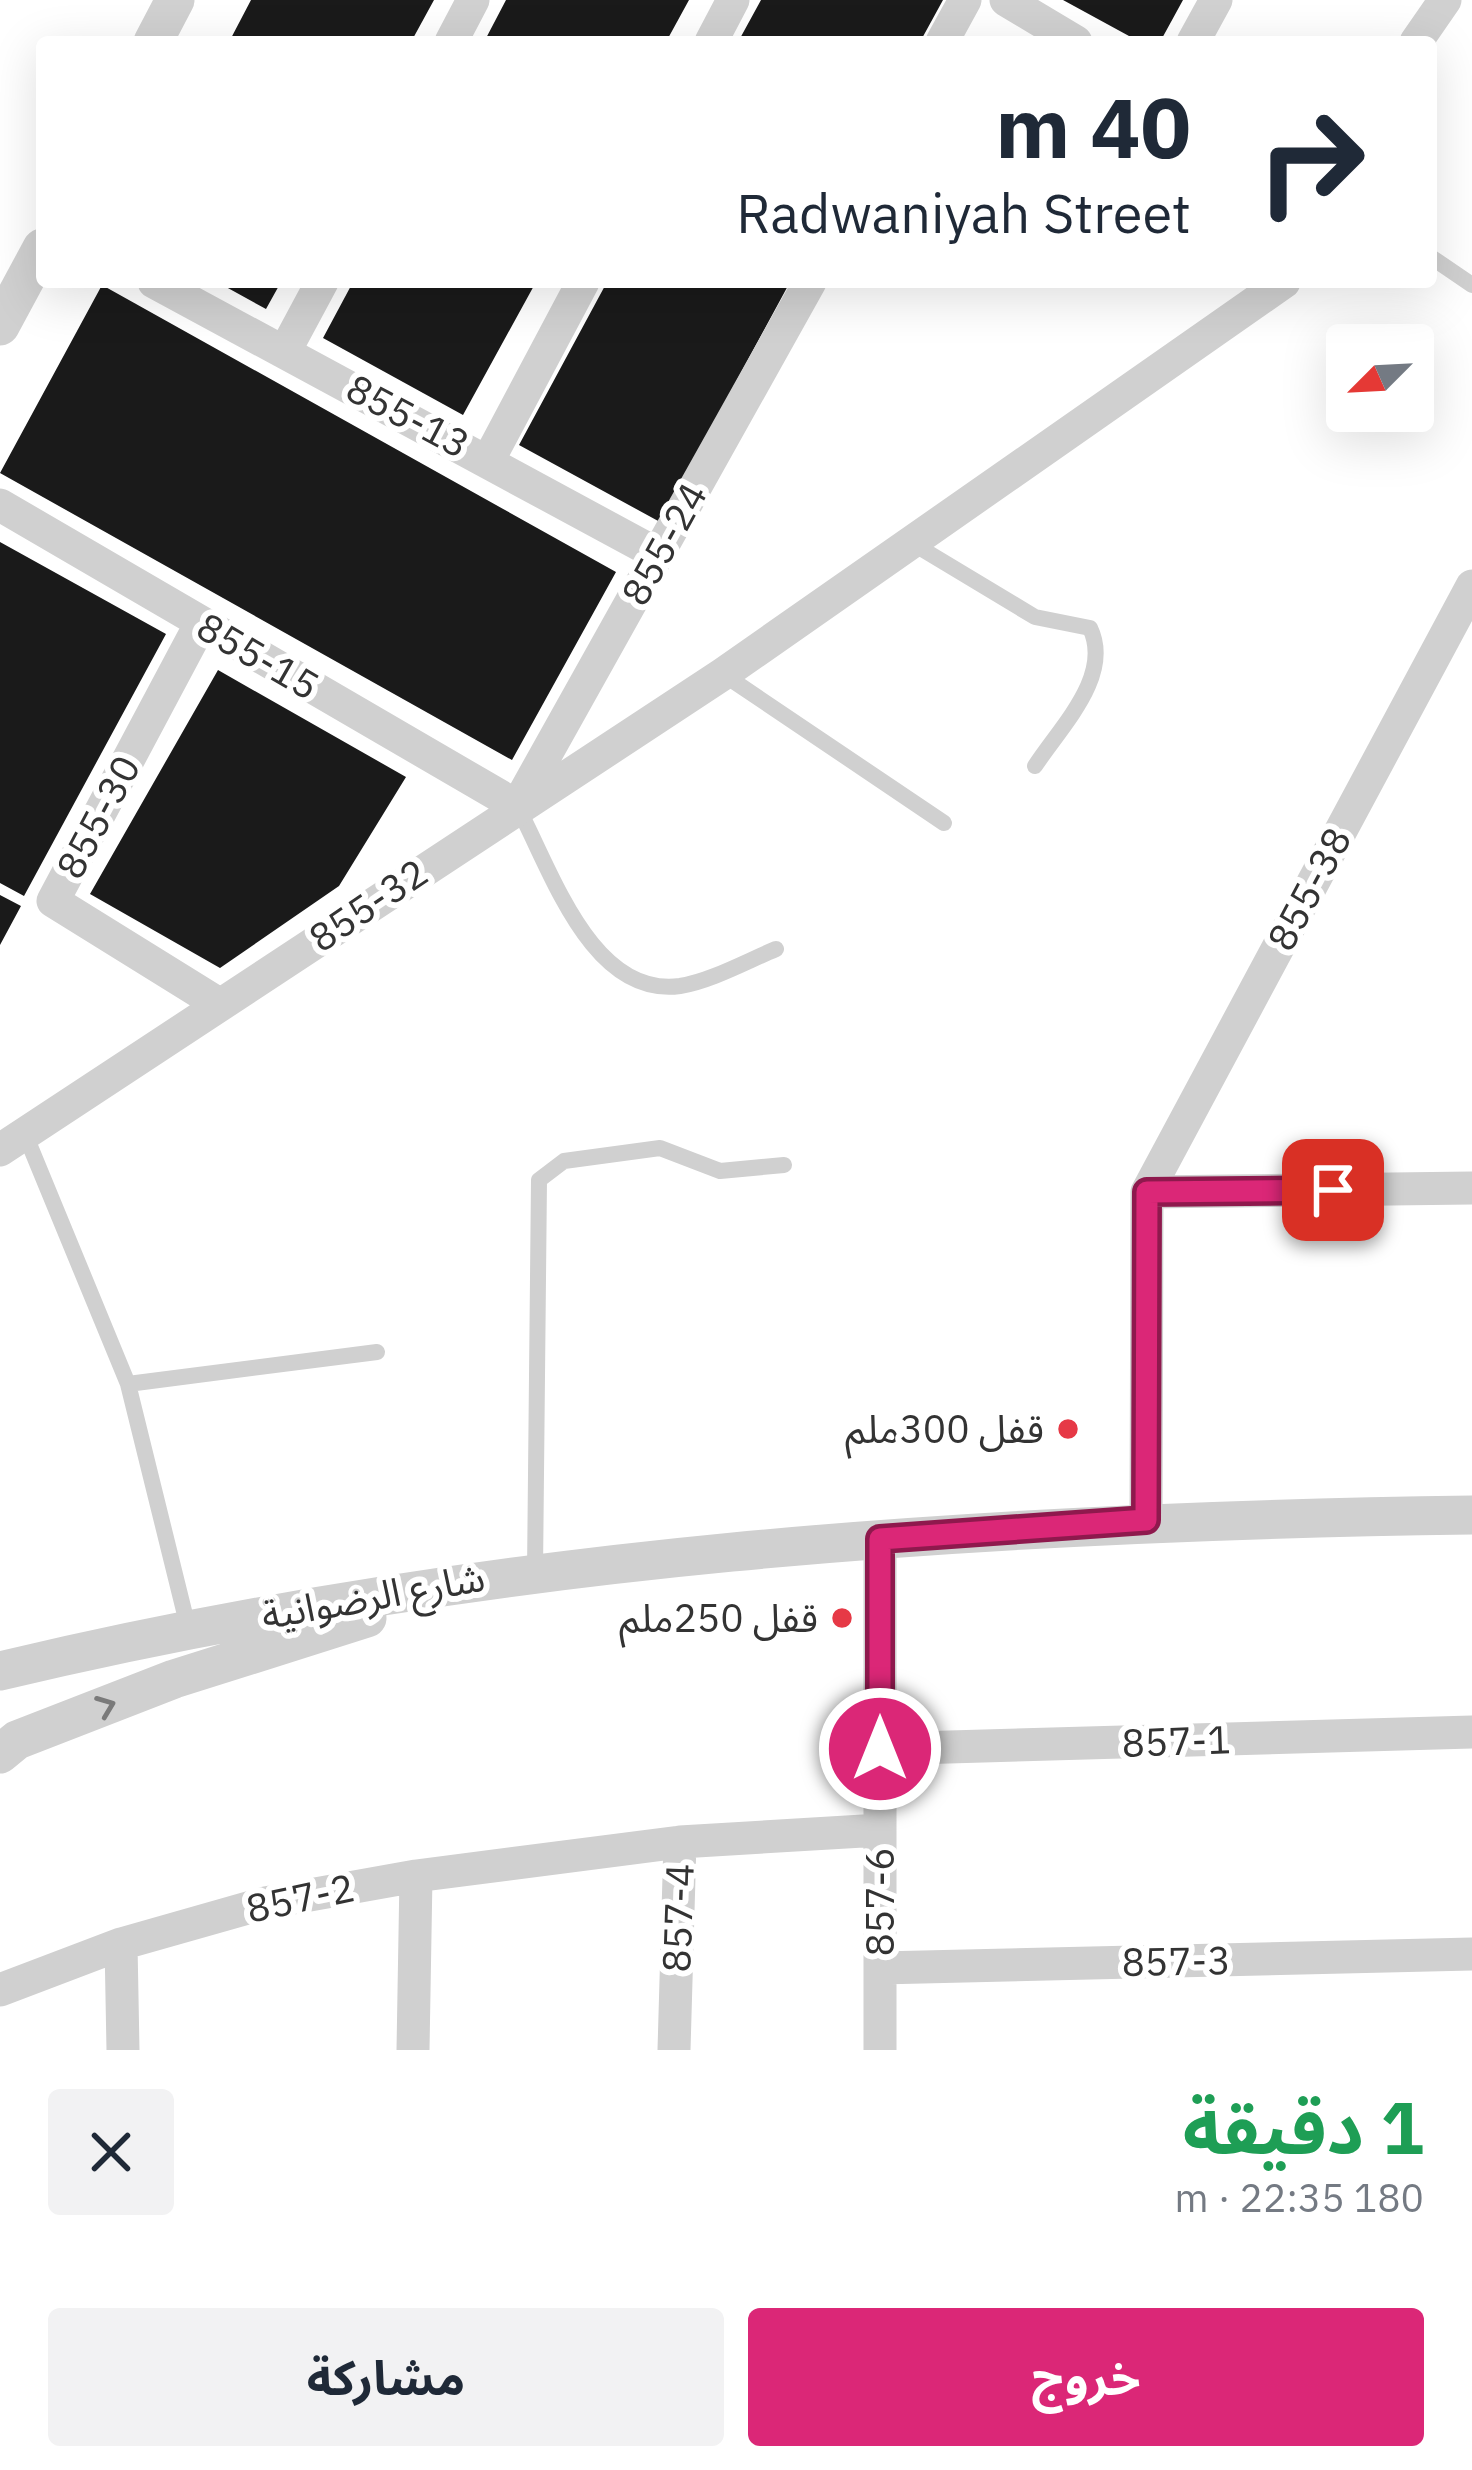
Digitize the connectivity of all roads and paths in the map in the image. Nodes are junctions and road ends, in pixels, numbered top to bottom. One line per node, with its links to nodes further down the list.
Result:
1 (176, 0): 8 (street)
2 (473, 0): 9 (street)
3 (733, 0): 10 (street)
4 (965, 0): 11 (street)
5 (1006, 0): 12 (street)
6 (1216, 0): 13 (street)
7 (1445, 0): 14 (street)
8 (156, 36)
9 (454, 36)
10 (714, 36)
11 (945, 36)
12 (1066, 36)
13 (1196, 36)
14 (1420, 36)
15 (36, 259): 23 (street)
16 (1437, 261): 17 (lane)
17 (1472, 285)
18 (165, 288): 24 (street, 855-13)
19 (319, 288): 24 (street)
20 (580, 288): 25 (street)
21 (807, 288): 28 (street, 855-24)
22 (1275, 288): 27 (street, 855-32)
23 (0, 326)
24 (285, 351): 25 (street, 855-13)
25 (489, 459): 28 (street, 855-13)
26 (0, 505): 30 (street, 855-15)
27 (912, 543): 31 (street, 855-32); 32 (lane)
28 (659, 555): 33 (street, 855-24)
29 (1472, 586): 40 (street, 855-38)
30 (201, 623): 33 (street, 855-15); 36 (street, 855-30)
31 (723, 674): 33 (street, 855-32); 34 (lane)
32 (1035, 766)
33 (517, 806): 35 (lane); 36 (street, 855-32)
34 (944, 823)
35 (776, 950)
36 (219, 1004): 37 (street, 855-32)
37 (12, 1142): 42 (lane)
38 (784, 1165): 46 (lane)
39 (1472, 1188): 40 (street)
40 (1147, 1192): 44 (street)
41 (377, 1352): 42 (lane)
42 (128, 1384): 47 (lane)
43 (1472, 1515): 44 (street)
44 (1146, 1520): 45 (street)
45 (880, 1539): 46 (street); 50 (street, 857-6)
46 (519, 1573): 47 (street, شارع الرضوانية); 51 (street, شارع الرضوانية, one-way to 46)
47 (188, 1628): 48 (street, شارع الرضوانية)
48 (0, 1671)
49 (1472, 1732): 50 (street, 857-1)
50 (880, 1749): 52 (street, 857-6)
51 (0, 1754)
52 (880, 1830): 53 (street, 857-4); 57 (street, 857-6)
53 (680, 1842): 54 (street); 61 (street, 857-4)
54 (416, 1876): 55 (street, 857-2); 60 (street, 857-2)
55 (121, 1944): 58 (street, 857-2); 59 (street)
56 (1472, 1954): 57 (street, 857-3)
57 (880, 1968): 62 (street, 857-6)
58 (0, 1990)
59 (123, 2050)
60 (413, 2050)
61 (674, 2050)
62 (880, 2050)

